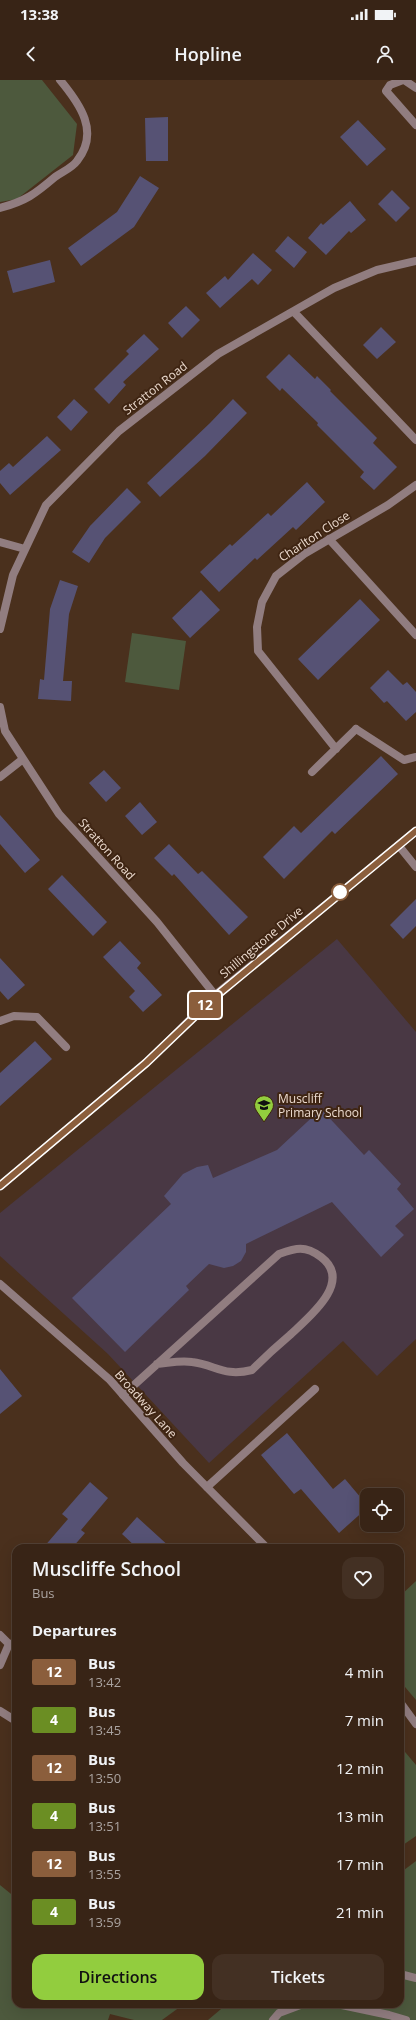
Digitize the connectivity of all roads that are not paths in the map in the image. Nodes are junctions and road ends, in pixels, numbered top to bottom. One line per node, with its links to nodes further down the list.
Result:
1 (60, 80): 5 (street)
2 (404, 80): 3 (street); 4 (street)
3 (416, 88)
4 (416, 125)
5 (0, 208)
6 (416, 261): 7 (street, Stratton Road)
7 (294, 312): 8 (street); 12 (street, Stratton Road)
8 (416, 440)
9 (416, 485): 10 (street, Charlton Close)
10 (329, 539): 14 (street); 16 (street, Charlton Close)
11 (0, 542): 12 (street)
12 (25, 549): 13 (street, Stratton Road)
13 (0, 628)
14 (416, 634)
15 (0, 707): 18 (street, Stratton Road)
16 (336, 748): 17 (street); 19 (street)
17 (416, 758)
18 (23, 759): 20 (street); 24 (street, Stratton Road)
19 (312, 772)
20 (0, 777)
21 (416, 831): 22 (street, Shillingstone Drive)
22 (399, 846): 23 (street); 24 (street, Shillingstone Drive)
23 (416, 867)
24 (216, 996): 27 (street, Shillingstone Drive)
25 (0, 1021): 26 (street)
26 (66, 1048)
27 (0, 1186)
28 (0, 1284): 31 (street, Broadway Lane)
29 (157, 1364): 29 (street); 31 (street)
30 (315, 1389): 32 (street)
31 (123, 1395): 32 (street, Broadway Lane)
32 (207, 1487): 33 (street, Broadway Lane)
33 (263, 1544)
34 (0, 1635): 35 (street)
35 (12, 1643): 36 (street)
36 (0, 1665)
37 (404, 1708): 40 (street)
38 (0, 1711): 39 (street)
39 (12, 1718)
40 (416, 1724)
41 (404, 1975): 42 (street)
42 (416, 1978)
43 (292, 2008): 45 (street)
44 (357, 2008): 46 (street)
45 (273, 2020)
46 (406, 2020)

